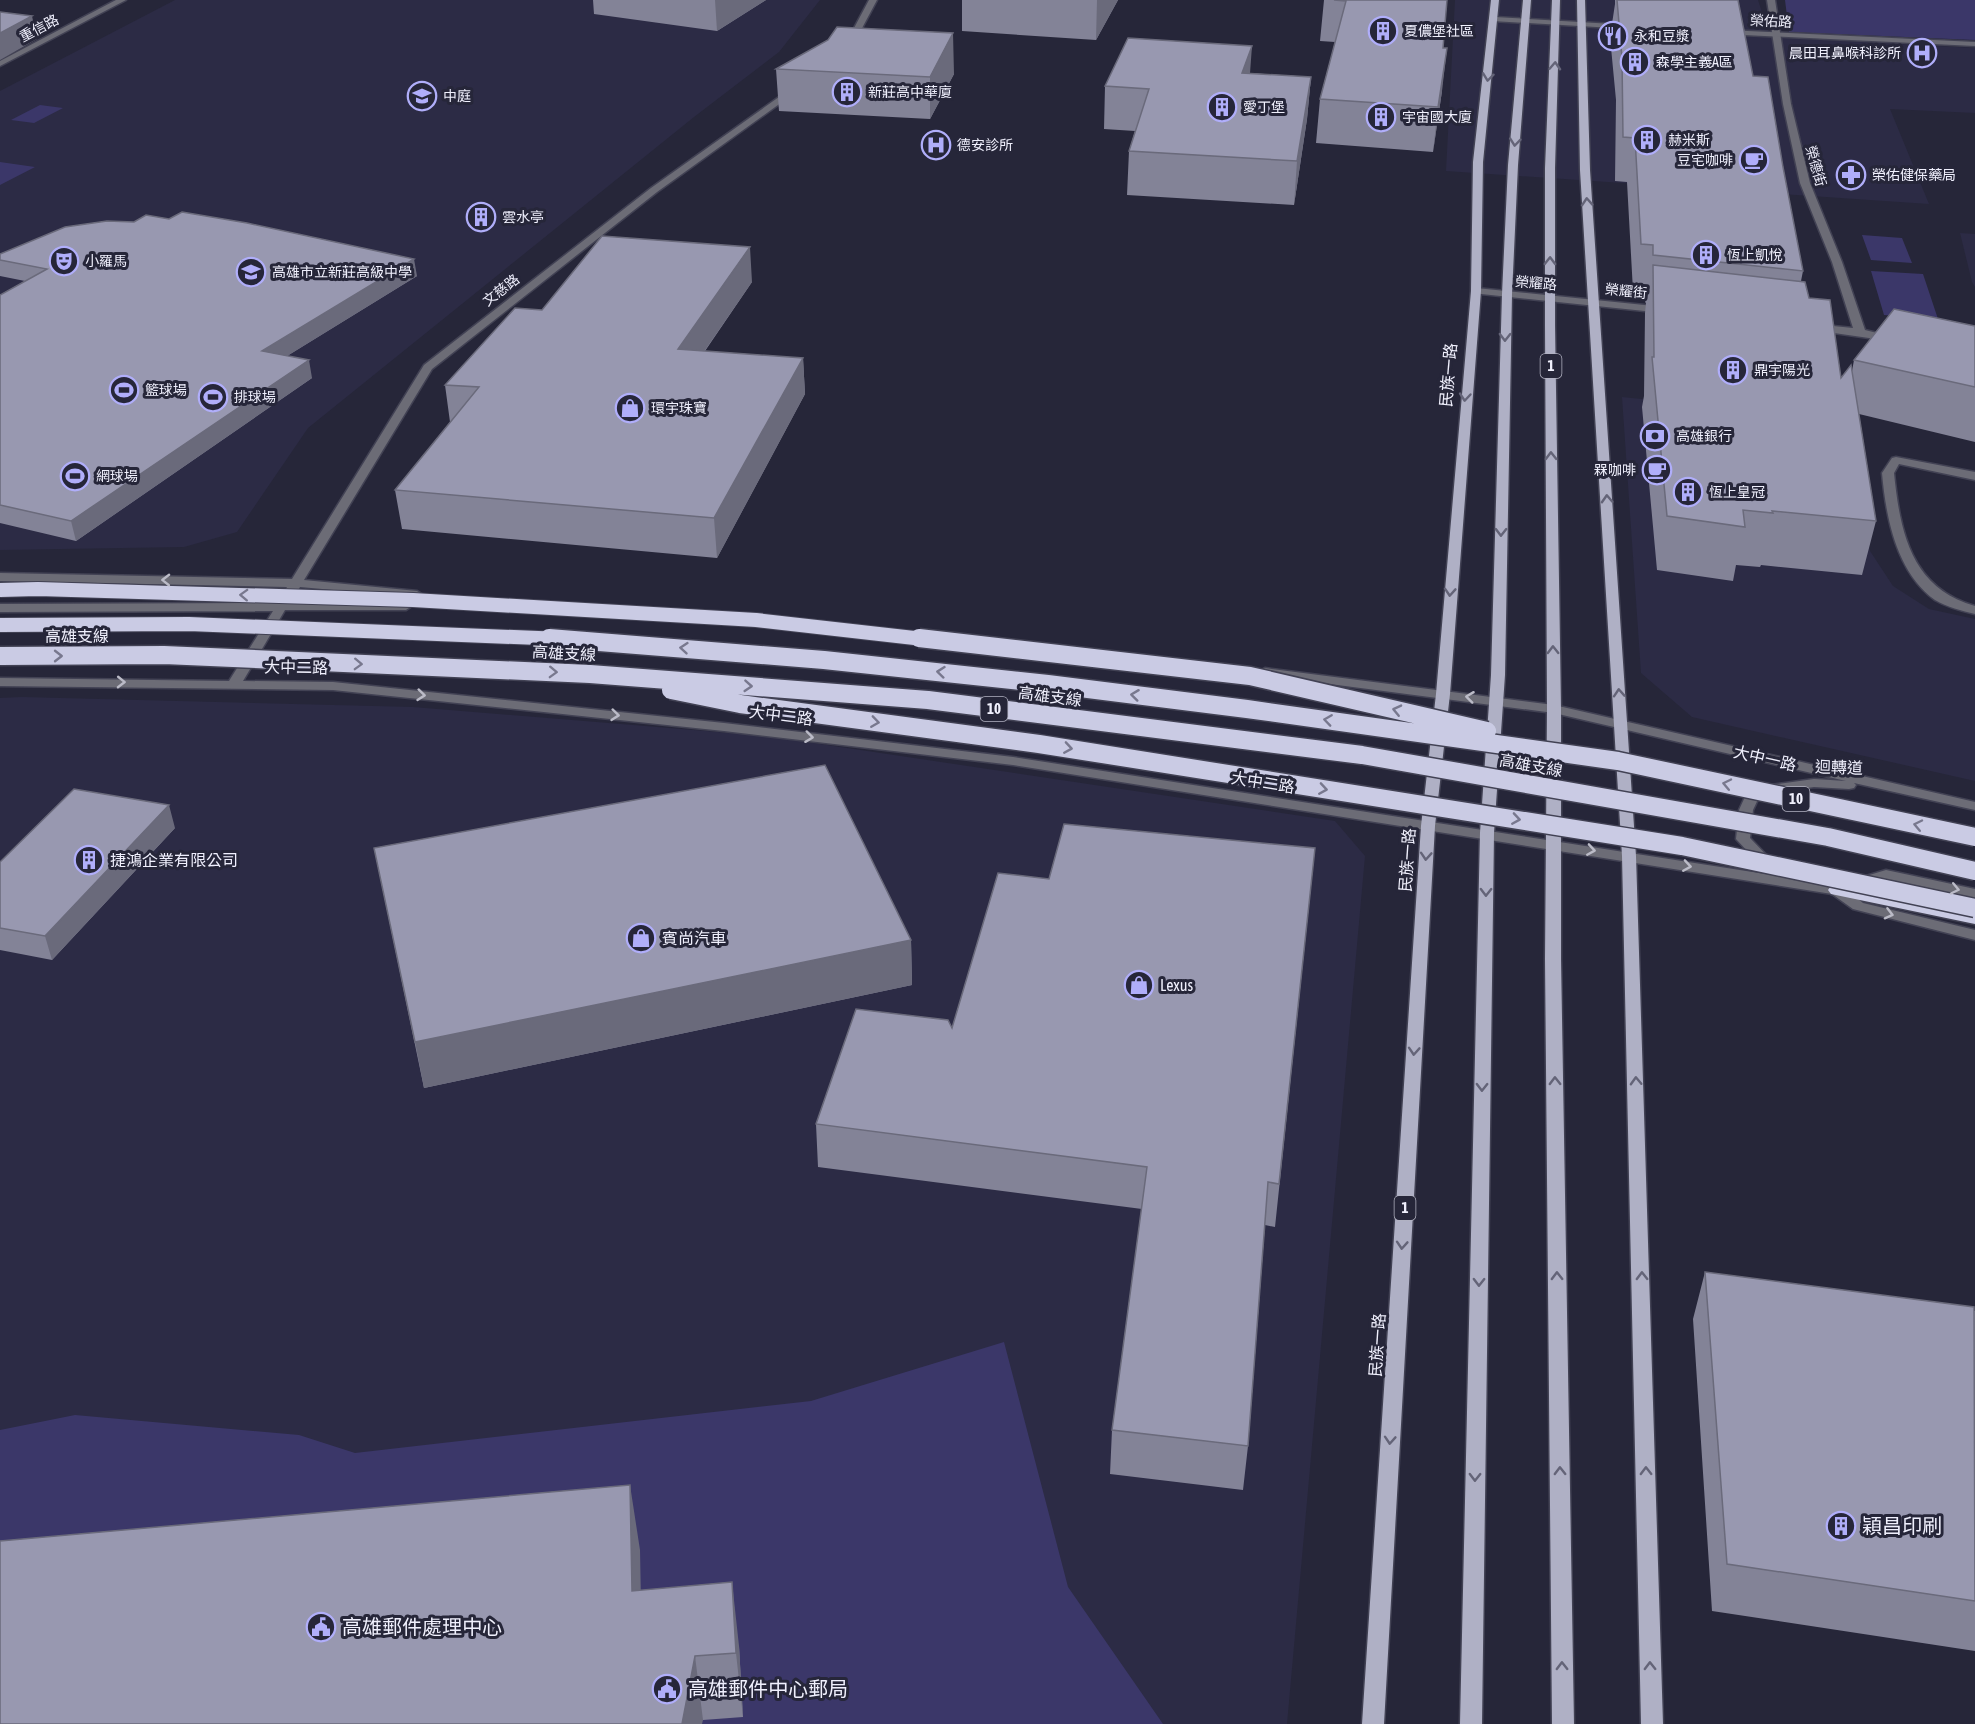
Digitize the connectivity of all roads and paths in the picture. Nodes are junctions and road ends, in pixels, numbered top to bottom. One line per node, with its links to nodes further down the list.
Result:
1 (122, 0): 17 (street, 重信路)
2 (873, 0): 16 (street)
3 (1495, 0): 8 (main road, 民族一路 / 1)
4 (1527, 0): 9 (main road)
5 (1556, 0): 10 (main road, 1)
6 (1581, 0): 11 (main road)
7 (1771, 0): 14 (street, 榮德街)
8 (1495, 19): 9 (street); 19 (main road, 民族一路 / 1, one-way to 19)
9 (1527, 21): 10 (street); 20 (main road, one-way to 20)
10 (1557, 23): 11 (street); 21 (main road, 1, one-way to 10)
11 (1582, 24): 12 (street); 22 (main road, one-way to 11)
12 (1639, 27)
13 (1719, 32): 14 (street, 榮佑路)
14 (1777, 34): 15 (street, 榮佑路); 25 (street, 榮德街)
15 (1975, 44)
16 (842, 54)
17 (0, 64)
18 (806, 80): 29 (street, 文慈路)
19 (1476, 291): 20 (street, 榮耀路); 40 (main road, 民族一路 / 1, one-way to 40)
20 (1507, 294): 21 (street, 榮耀路); 41 (main road, one-way to 41)
21 (1550, 297): 22 (street, 榮耀路); 42 (main road, 1, one-way to 21)
22 (1594, 302): 23 (street, 榮耀街); 43 (main road, one-way to 22)
23 (1672, 311)
24 (1801, 325): 25 (street)
25 (1860, 332): 26 (street)
26 (1906, 343)
27 (1975, 476): 34 (street)
28 (0, 577): 29 (street, one-way to 28)
29 (295, 583): 31 (street); 33 (street, 文慈路)
30 (0, 590): 44 (highway, one-way to 30, bridge)
31 (517, 604): 33 (street); 40 (street)
32 (0, 608): 33 (street)
33 (280, 608): 39 (street, 文慈路)
34 (1971, 609)
35 (0, 625): 44 (highway, 高雄支線 / 10, one-way to 35, bridge)
36 (0, 656): 37 (highway, 高雄支線 / 10, one-way to 37, bridge)
37 (590, 674): 52 (highway, 高雄支線 / 10, one-way to 52, bridge); 56 (highway, one-way to 56, bridge)
38 (0, 682): 39 (street, 大中二路, one-way to 39)
39 (234, 684): 47 (street, 大中二路, one-way to 47)
40 (1443, 694): 41 (street, one-way to 40); 47 (main road, 民族一路 / 1)
41 (1497, 701): 42 (street); 48 (main road)
42 (1554, 709): 43 (street, 大中一路); 50 (main road, 1)
43 (1621, 723): 45 (street, 大中一路); 51 (main road)
44 (1618, 761): 49 (highway, 高雄支線 / 10, one-way to 44, bridge)
45 (1888, 787): 46 (street, 大中一路); 53 (street, 迴轉道)
46 (1975, 806)
47 (1428, 826): 48 (street, 大中二路); 59 (main road, 民族一路 / 1, one-way to 59)
48 (1486, 833): 50 (street, 大中二路); 60 (main road, one-way to 60)
49 (1975, 837)
50 (1552, 844): 51 (street, one-way to 51); 61 (main road, 1, one-way to 50)
51 (1629, 856): 53 (street, one-way to 53); 62 (main road, one-way to 51)
52 (1975, 872)
53 (1785, 882): 54 (street)
54 (1837, 890): 55 (street, one-way to 55); 57 (highway); 58 (street, one-way to 58)
55 (1975, 894)
56 (1975, 908)
57 (1975, 918)
58 (1975, 935)
59 (1373, 1724)
60 (1471, 1724)
61 (1563, 1724)
62 (1652, 1724)

